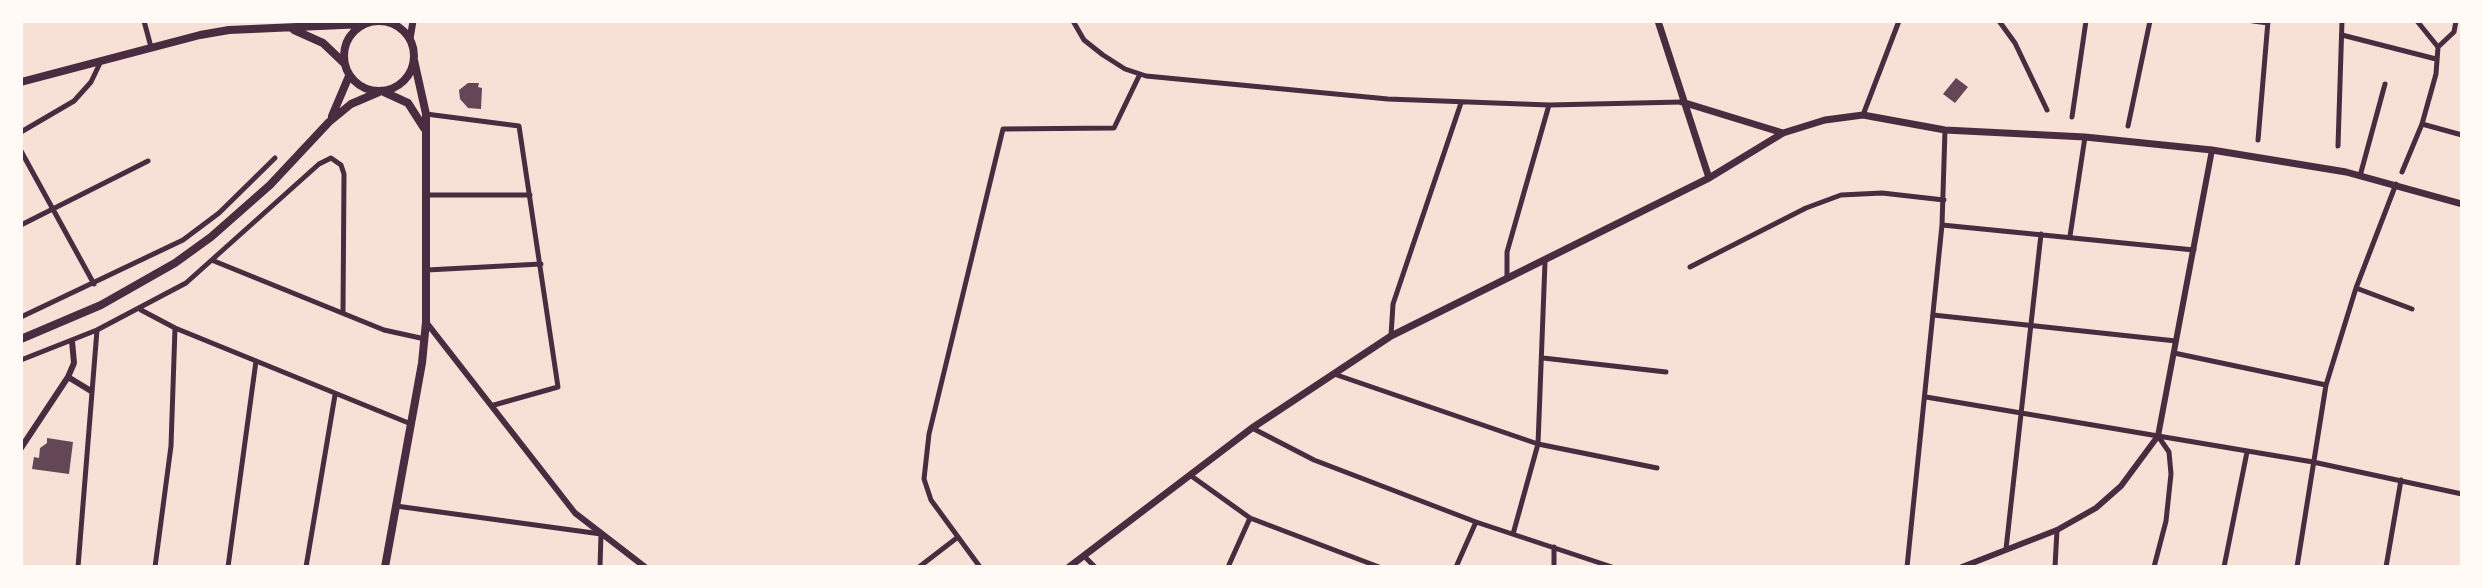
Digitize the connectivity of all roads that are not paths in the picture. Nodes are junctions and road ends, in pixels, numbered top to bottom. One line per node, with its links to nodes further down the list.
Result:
1 (144, 21): 19 (street)
2 (376, 21): 15 (main road); 18 (main road)
3 (413, 21): 18 (main road)
4 (1073, 21): 25 (street)
5 (1658, 21): 30 (main road)
6 (1899, 21): 35 (street)
7 (1999, 21): 33 (street)
8 (2086, 21): 36 (street)
9 (2150, 21): 39 (street)
10 (2253, 21): 14 (street)
11 (2342, 21): 17 (street)
12 (2417, 21): 20 (street)
13 (2456, 21): 20 (street)
14 (2268, 22): 46 (street)
15 (365, 24): 16 (main road); 24 (main road)
16 (291, 29): 19 (main road); 24 (main road)
17 (2342, 35): 21 (street); 47 (street)
18 (410, 39): 22 (main road)
19 (151, 47): 23 (main road)
20 (2438, 47): 21 (street)
21 (2436, 59): 38 (street)
22 (414, 60): 29 (main road); 34 (main road)
23 (101, 61): 27 (main road); 42 (street)
24 (344, 63): 26 (main road)
25 (1140, 74): 31 (street); 118 (street)
26 (349, 76): 29 (main road); 37 (main road)
27 (21, 82)
28 (2385, 84): 53 (street)
29 (381, 92): 37 (main road); 41 (main road)
30 (1682, 102): 32 (street); 43 (main road); 54 (main road)
31 (1461, 103): 32 (street); 83 (street)
32 (1549, 105): 71 (street)
33 (2047, 110)
34 (426, 114): 41 (main road); 57 (street)
35 (1863, 115): 40 (main road); 43 (main road)
36 (2072, 117)
37 (329, 122): 84 (main road)
38 (2422, 124): 44 (street); 52 (street)
39 (2127, 126)
40 (1945, 130): 45 (main road); 58 (street)
41 (426, 131): 56 (main road)
42 (21, 132)
43 (1783, 132): 54 (main road)
44 (2462, 135)
45 (2085, 137): 48 (main road); 64 (street)
46 (2258, 140)
47 (2337, 146)
48 (2212, 150): 53 (main road); 65 (street)
49 (21, 151): 60 (street)
50 (275, 158): 72 (street)
51 (148, 161): 60 (street)
52 (2402, 172)
53 (2360, 176): 55 (main road)
54 (1709, 178): 67 (main road)
55 (2396, 184): 59 (main road); 73 (street)
56 (427, 195): 57 (street); 70 (main road)
57 (530, 195): 68 (street)
58 (1944, 200): 62 (street); 69 (street)
59 (2462, 204)
60 (53, 208): 61 (street); 72 (street)
61 (21, 225)
62 (1942, 225): 63 (street); 77 (street)
63 (2041, 234): 64 (street); 80 (street)
64 (2070, 236): 65 (street)
65 (2194, 250): 87 (street)
66 (214, 261): 75 (street); 76 (street); 76 (street)
67 (1545, 262): 71 (main road); 89 (street)
68 (541, 264): 70 (street); 99 (street)
69 (1690, 267)
70 (427, 271): 79 (main road)
71 (1507, 277): 83 (main road)
72 (94, 284): 78 (street)
73 (2356, 288): 74 (street); 95 (street)
74 (2412, 309)
75 (141, 310): 81 (street); 82 (street)
76 (343, 313): 85 (street)
77 (1933, 315): 80 (street); 98 (street)
78 (21, 317)
79 (426, 322): 85 (main road); 99 (street)
80 (2033, 324): 87 (street); 100 (street)
81 (175, 328): 91 (street); 123 (street)
82 (97, 330): 86 (street); 96 (street)
83 (1391, 337): 93 (main road)
84 (21, 339)
85 (425, 339): 101 (main road)
86 (72, 341): 90 (street); 94 (street)
87 (2176, 341): 88 (street)
88 (2174, 353): 95 (street); 103 (street)
89 (1543, 358): 92 (street); 104 (street)
90 (21, 360)
91 (256, 361): 97 (street); 124 (street)
92 (1666, 372)
93 (1332, 373): 102 (main road); 104 (street)
94 (68, 377): 96 (street); 105 (street)
95 (2326, 385): 107 (street)
96 (91, 391): 122 (street)
97 (335, 395): 101 (street); 125 (street)
98 (1926, 397): 100 (street); 138 (street)
99 (494, 405): 116 (street)
100 (2024, 411): 103 (street); 120 (street)
101 (411, 424): 112 (main road)
102 (1252, 428): 109 (main road); 114 (street)
103 (2158, 436): 106 (street); 115 (street); 141 (street)
104 (1538, 444): 108 (street); 117 (street)
105 (21, 447)
106 (2247, 452): 107 (street); 142 (street)
107 (2313, 462): 110 (street); 143 (street)
108 (1657, 468)
109 (1190, 475): 113 (street); 121 (main road)
110 (2401, 480): 111 (street); 144 (street)
111 (2462, 495)
112 (396, 506): 116 (street); 126 (main road)
113 (1250, 519): 133 (street); 134 (street)
114 (1476, 522): 117 (street); 135 (street)
115 (2057, 530): 120 (street); 140 (street)
116 (600, 534): 127 (street); 128 (street)
117 (1513, 534): 119 (street)
118 (958, 537): 129 (street); 130 (street)
119 (1553, 547): 136 (street); 137 (street)
120 (2006, 549): 139 (street)
121 (1084, 556): 131 (main road); 132 (street)
122 (78, 567)
123 (155, 567)
124 (228, 567)
125 (306, 567)
126 (385, 567)
127 (600, 567)
128 (645, 567)
129 (919, 567)
130 (980, 567)
131 (1069, 567)
132 (1095, 567)
133 (1228, 567)
134 (1379, 567)
135 (1456, 567)
136 (1554, 567)
137 (1612, 567)
138 (1907, 567)
139 (1962, 567)
140 (2055, 567)
141 (2154, 567)
142 (2224, 567)
143 (2297, 567)
144 (2387, 567)

